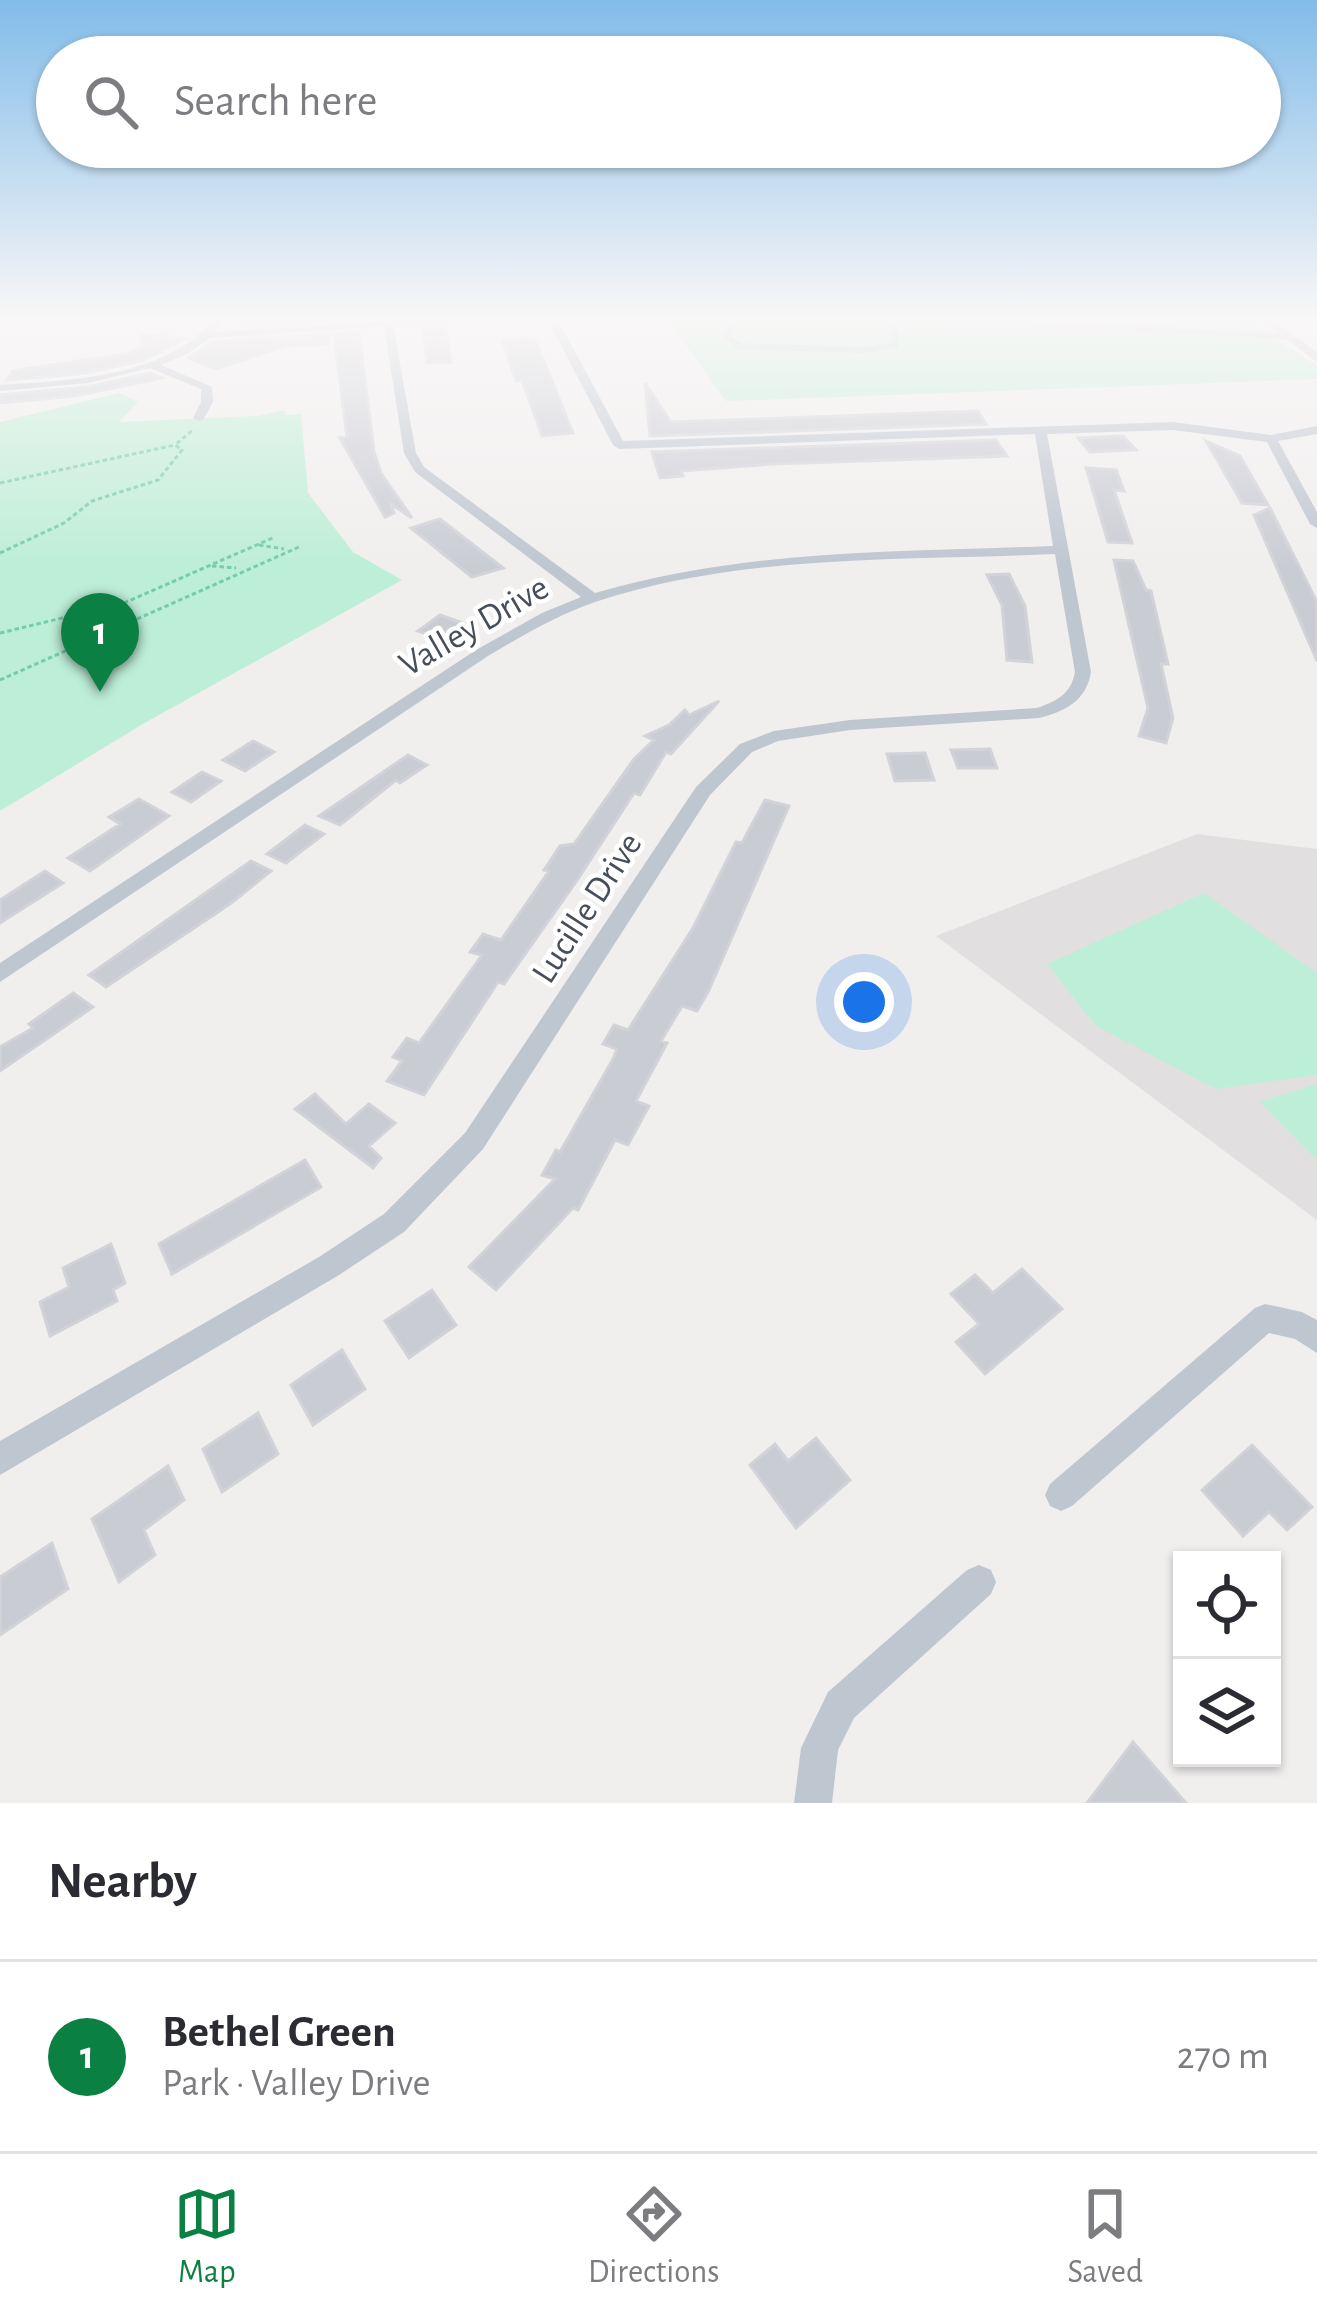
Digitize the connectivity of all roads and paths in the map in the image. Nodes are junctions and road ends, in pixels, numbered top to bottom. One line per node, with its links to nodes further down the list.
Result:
1 (207, 400): 4 (street)
2 (401, 400): 22 (street)
3 (595, 400): 6 (street)
4 (199, 418): 8 (path)
5 (1317, 430): 7 (street)
6 (1040, 431): 7 (street); 15 (street, Lucille Drive)
7 (1271, 439): 10 (street)
8 (176, 442): 9 (path); 16 (path)
9 (0, 483)
10 (1317, 524)
11 (274, 537): 12 (path)
12 (257, 545): 14 (path); 17 (path)
13 (299, 547): 14 (path)
14 (289, 550): 18 (path)
15 (1058, 550): 22 (street, Valley Drive); 28 (street, Lucille Drive)
16 (0, 553)
17 (209, 566): 18 (path); 19 (path)
18 (242, 569): 20 (path)
19 (189, 574): 20 (path); 21 (path)
20 (196, 590): 23 (path)
21 (136, 598): 23 (path); 24 (path)
22 (592, 598): 26 (street, Valley Drive)
23 (155, 608): 25 (path)
24 (0, 633)
25 (0, 680)
26 (0, 974)
27 (1317, 1338): 29 (street)
28 (0, 1459)
29 (1061, 1495)
30 (979, 1582): 31 (street)
31 (813, 1803)

